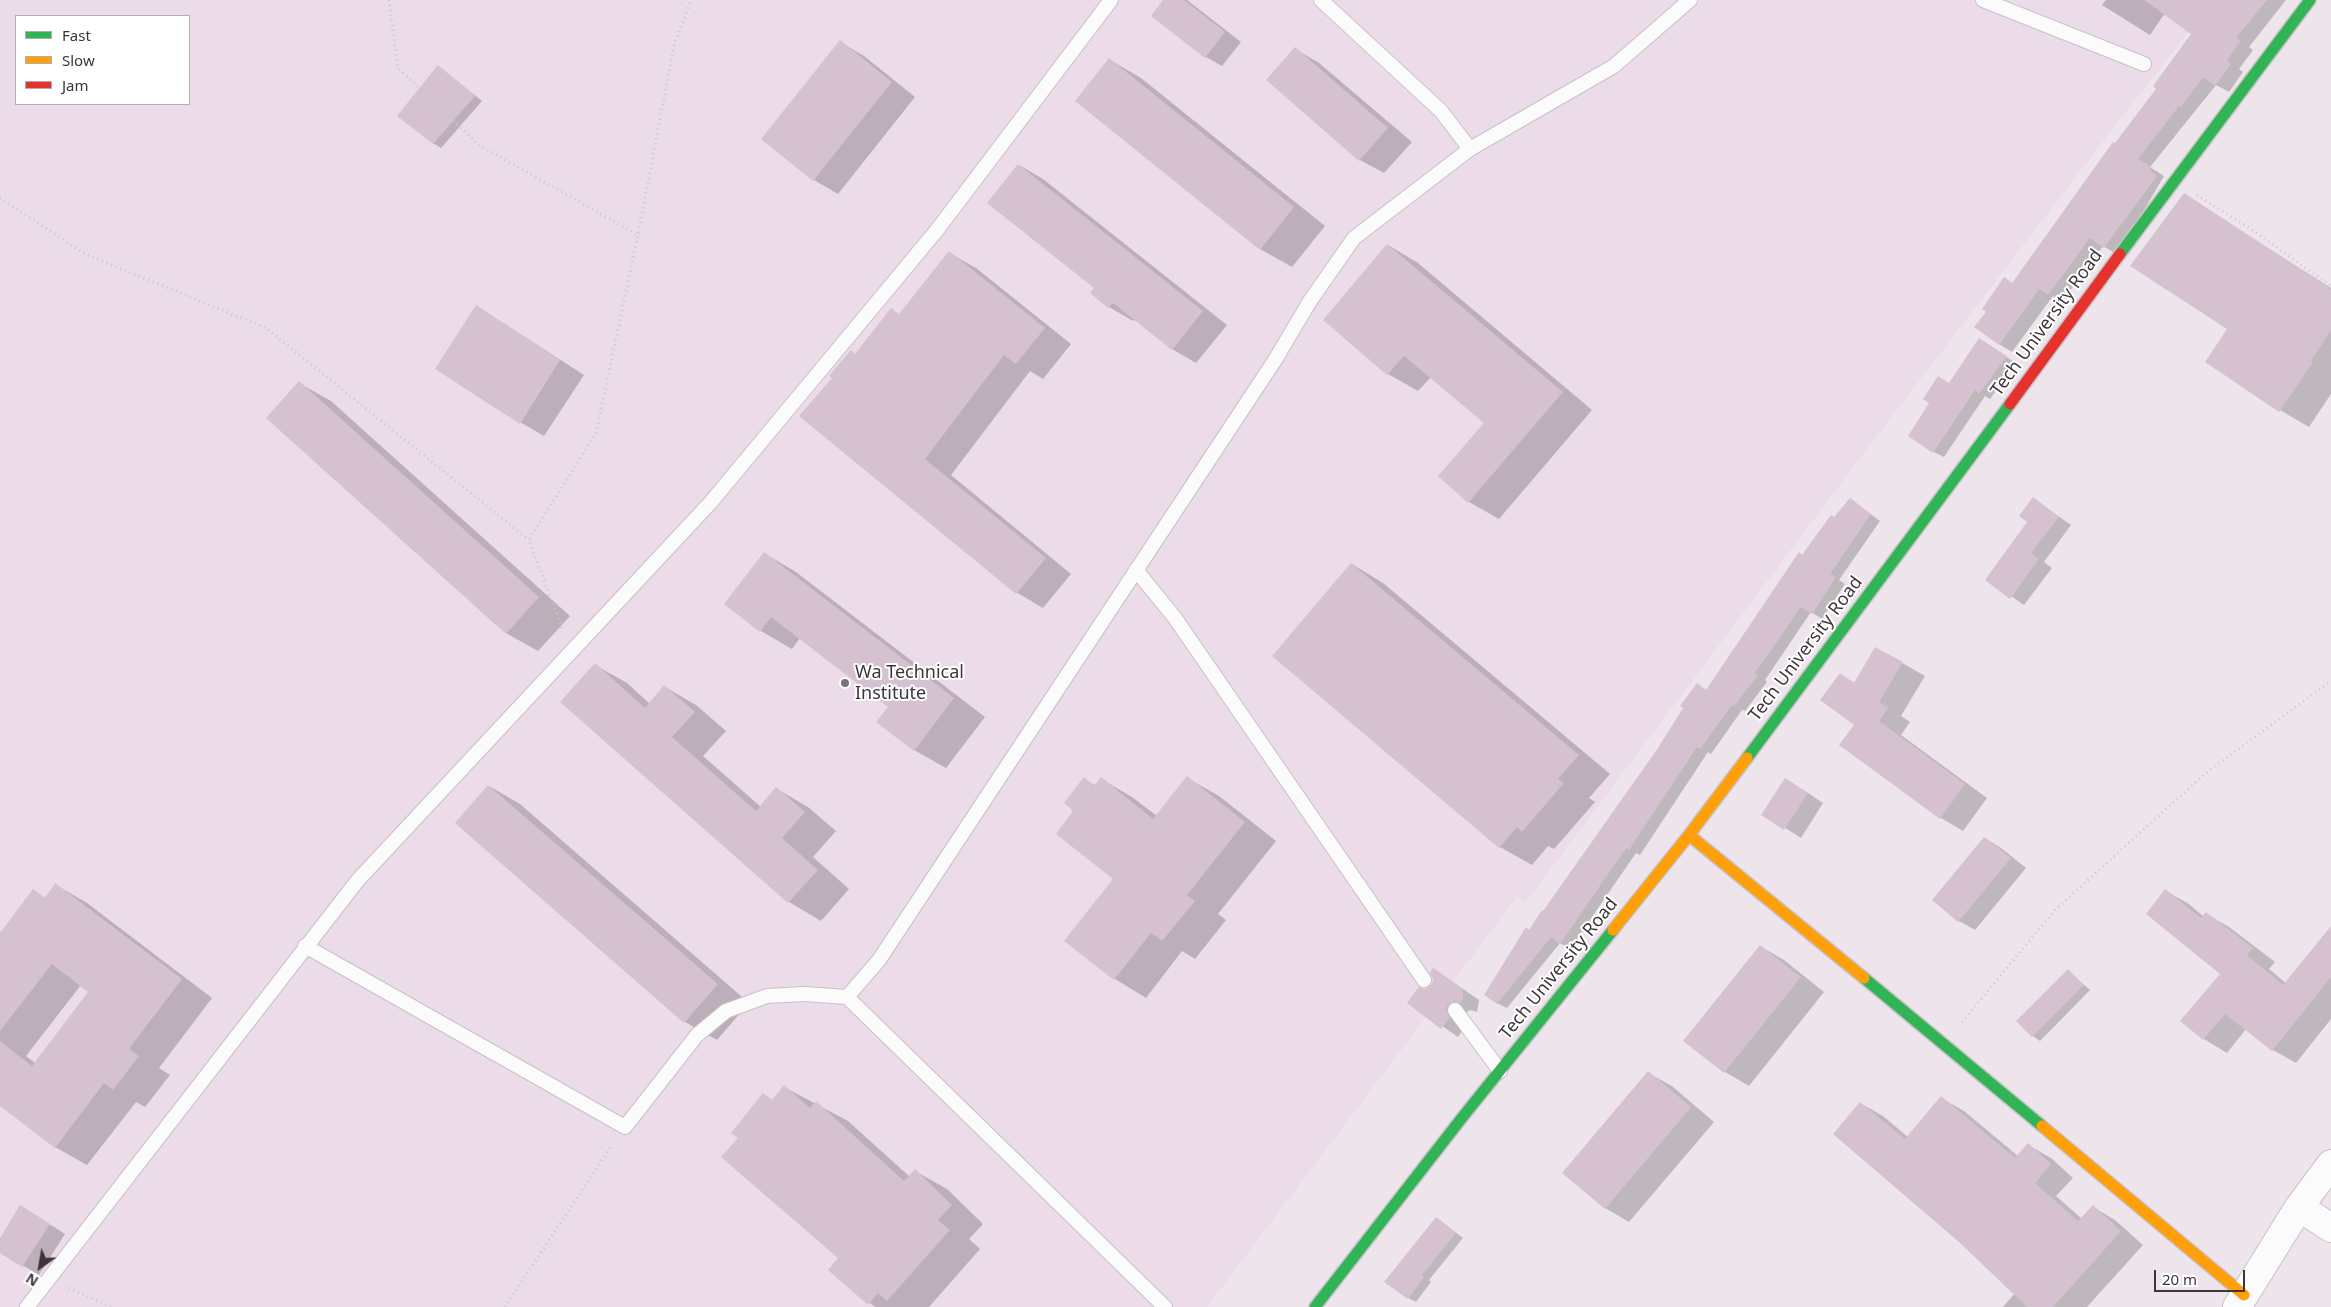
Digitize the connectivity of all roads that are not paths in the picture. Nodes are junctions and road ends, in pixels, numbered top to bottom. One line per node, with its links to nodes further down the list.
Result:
1 (1111, 0): 10 (lane)
2 (1321, 0): 7 (lane)
3 (1690, 0): 7 (lane)
4 (1984, 0): 6 (lane)
5 (2310, 0): 9 (street, Tech University Road)
6 (2144, 64)
7 (1470, 149): 8 (lane)
8 (1136, 570): 11 (lane); 12 (lane)
9 (1689, 836): 14 (street, Tech University Road); 18 (street)
10 (305, 946): 12 (lane); 19 (lane)
11 (1424, 980)
12 (847, 997): 20 (lane)
13 (1455, 1010): 14 (lane)
14 (1500, 1071): 21 (street, Tech University Road)
15 (2331, 1164): 16 (street)
16 (2298, 1207): 17 (street); 18 (street)
17 (2331, 1228)
18 (2240, 1301)
19 (27, 1307)
20 (1165, 1307)
21 (1315, 1307)

